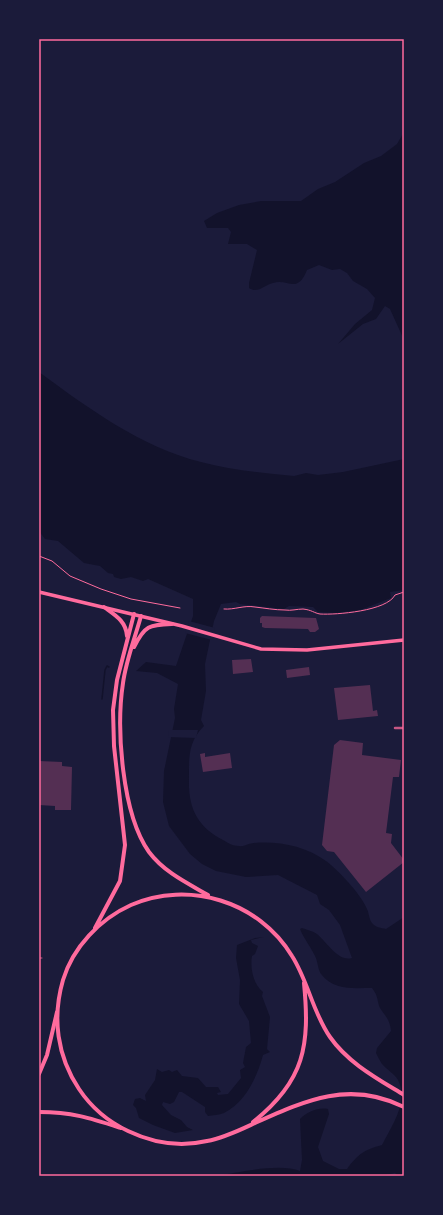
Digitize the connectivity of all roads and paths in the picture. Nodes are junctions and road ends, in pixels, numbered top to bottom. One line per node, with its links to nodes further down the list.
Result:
1 (39, 556): 5 (path)
2 (39, 592): 4 (main road)
3 (404, 592): 6 (path)
4 (104, 607): 7 (main road); 11 (highway)
5 (180, 608)
6 (224, 609)
7 (134, 614): 8 (main road); 11 (highway)
8 (142, 616): 9 (main road); 12 (highway)
9 (172, 624): 10 (main road); 12 (highway)
10 (404, 640)
11 (127, 642): 16 (highway)
12 (127, 662): 15 (highway)
13 (395, 728): 14 (street)
14 (404, 728)
15 (212, 897): 16 (highway); 19 (highway)
16 (94, 930): 20 (highway)
17 (39, 958): 18 (lane)
18 (42, 958)
19 (304, 978): 22 (highway); 26 (highway)
20 (57, 1012): 21 (highway); 25 (highway)
21 (39, 1074)
22 (404, 1095)
23 (404, 1107): 26 (highway)
24 (39, 1112): 25 (highway)
25 (121, 1128): 26 (highway)
26 (239, 1130)

